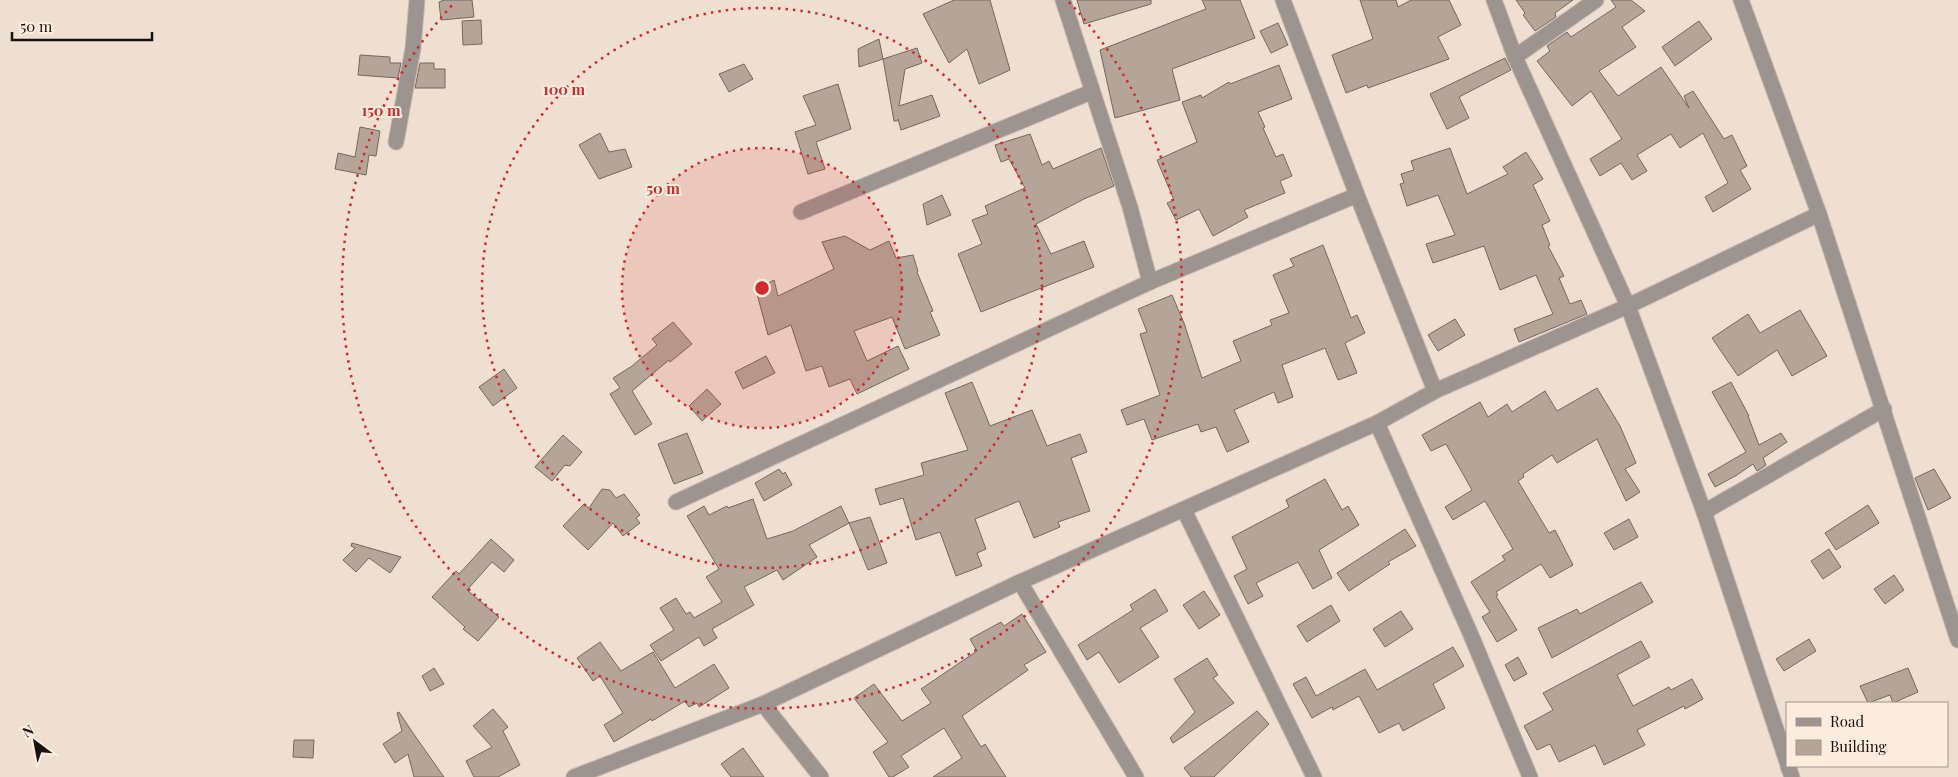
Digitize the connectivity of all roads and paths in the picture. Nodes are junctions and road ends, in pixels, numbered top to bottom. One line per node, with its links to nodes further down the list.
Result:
1 (418, 0): 9 (street)
2 (1063, 0): 8 (street)
3 (1283, 0): 10 (street)
4 (1494, 0): 7 (street)
5 (1596, 0): 7 (street)
6 (1741, 0): 12 (street)
7 (1515, 57): 14 (street)
8 (1091, 92): 11 (street); 13 (street)
9 (396, 142)
10 (1357, 195): 13 (street); 15 (street)
11 (801, 212)
12 (1819, 214): 14 (street); 16 (street)
13 (1150, 282): 18 (street)
14 (1628, 306): 15 (street); 20 (street)
15 (1435, 391): 17 (street)
16 (1884, 409): 20 (street); 22 (street)
17 (1377, 423): 19 (street); 29 (street)
18 (676, 502)
19 (1184, 510): 21 (street); 28 (street)
20 (1704, 512): 24 (street)
21 (1020, 582): 23 (street); 27 (street)
22 (1958, 640)
23 (763, 704): 25 (street); 26 (street)
24 (1786, 759)
25 (574, 777)
26 (821, 777)
27 (1136, 777)
28 (1314, 777)
29 (1530, 777)

